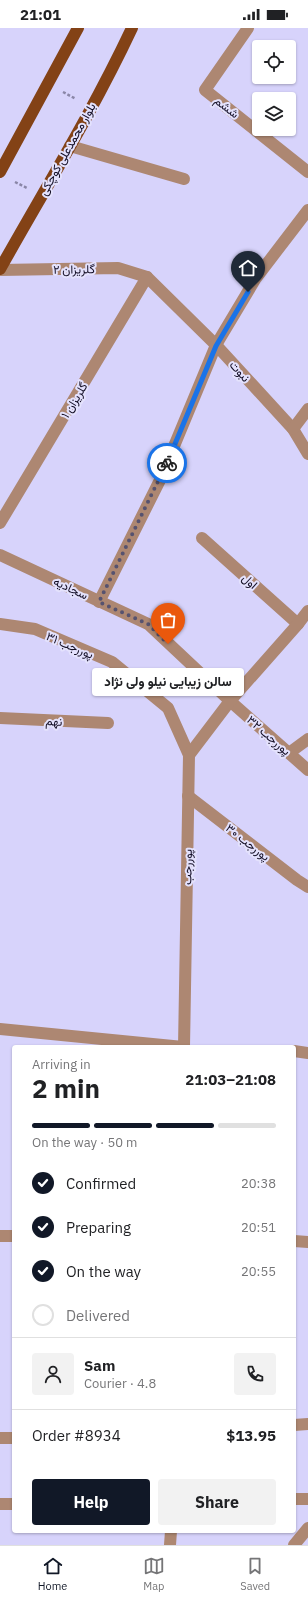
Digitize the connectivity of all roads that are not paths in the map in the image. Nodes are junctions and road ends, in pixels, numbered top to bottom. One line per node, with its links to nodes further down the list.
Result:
1 (78, 28): 5 (main road)
2 (132, 28): 4 (main road, بلوار محمدعلی کوچکی)
3 (248, 28): 6 (street, ششم)
4 (70, 146): 7 (street); 9 (main road, بلوار محمدعلی کوچکی)
5 (0, 172)
6 (308, 172)
7 (184, 179)
8 (308, 210): 11 (street)
9 (0, 269): 10 (street, گلریزان ۲)
10 (147, 277): 11 (street, نبوت); 15 (street, گلریزان ۱)
11 (216, 346): 13 (street, نبوت); 18 (street)
12 (308, 409): 13 (street)
13 (293, 429): 14 (street, نبوت)
14 (308, 454)
15 (0, 523)
16 (202, 538): 21 (street, اول)
17 (0, 555): 18 (street, سجادیه)
18 (99, 602): 22 (street, سجادیه)
19 (308, 611): 21 (street)
20 (0, 624): 27 (street, پوررجب ۳۱)
21 (298, 624): 22 (street)
22 (230, 701): 26 (street, پوررجب ۳۲); 27 (street)
23 (0, 718): 24 (street, نهم)
24 (108, 723)
25 (308, 739): 26 (street)
26 (290, 753): 28 (street, پوررجب ۳۲)
27 (189, 755): 29 (street, پوررجب)
28 (308, 770)
29 (188, 796): 30 (street, پوررجب ۳۰); 33 (street, پوررجب)
30 (308, 887)
31 (0, 1030): 32 (street)
32 (161, 1045)
33 (183, 1045)
34 (296, 1051): 35 (street)
35 (308, 1053)
36 (0, 1236): 37 (street)
37 (12, 1236)
38 (296, 1241): 39 (street)
39 (308, 1242)
40 (308, 1424): 41 (street)
41 (296, 1425)
42 (0, 1438): 43 (street)
43 (12, 1438)
44 (296, 1499): 45 (street)
45 (308, 1499)
46 (0, 1504): 47 (street)
47 (12, 1504)
48 (308, 1528): 51 (street)
49 (171, 1533): 50 (street)
50 (170, 1545)
51 (294, 1545)

